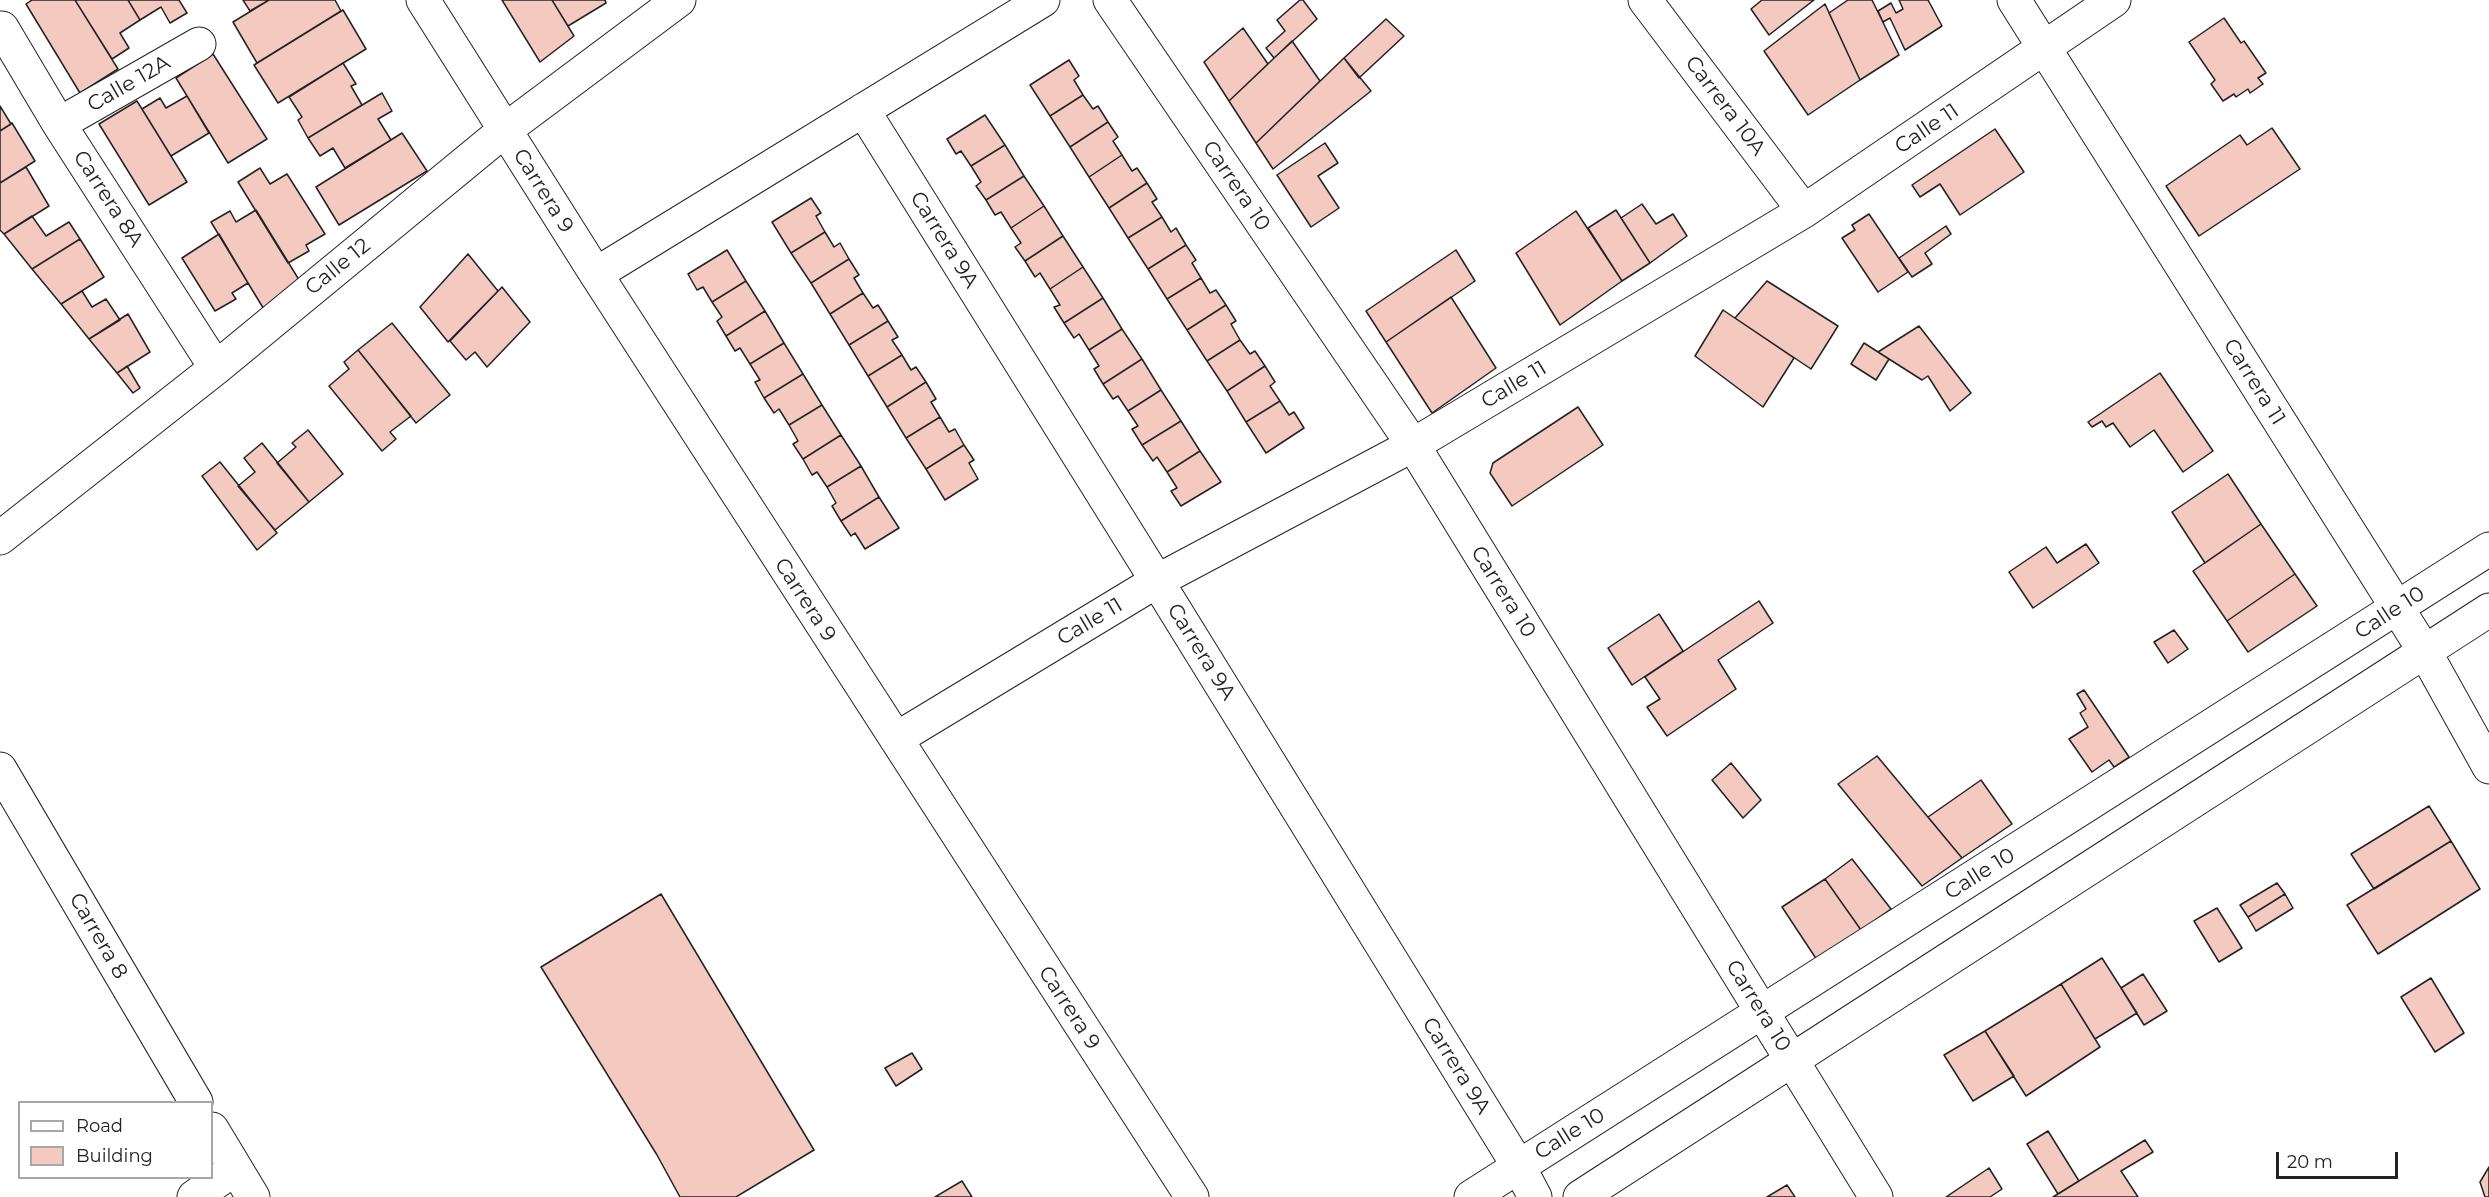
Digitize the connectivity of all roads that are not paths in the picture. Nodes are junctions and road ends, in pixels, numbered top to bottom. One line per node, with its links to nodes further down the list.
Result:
1 (423, 0): 13 (street, Carrera 9)
2 (679, 0): 13 (street, Calle 12)
3 (1043, 0): 11 (street)
4 (1110, 0): 17 (street, Carrera 10)
5 (1645, 0): 14 (street, Carrera 10A)
6 (2014, 0): 10 (street, Carrera 11)
7 (2114, 0): 10 (street, Calle 11)
8 (2, 28): 12 (street, Carrera 8A)
9 (199, 44): 12 (street, Calle 12A)
10 (2045, 49): 14 (street, Calle 11); 21 (street, Carrera 11)
11 (863, 110): 15 (street); 20 (street, Carrera 9A)
12 (59, 124): 16 (street, Carrera 8A)
13 (505, 130): 15 (street, Carrera 9); 16 (street, Calle 12)
14 (1804, 211): 17 (street, Calle 11)
15 (596, 274): 24 (street, Carrera 9)
16 (216, 368): 18 (street, Calle 12)
17 (1413, 445): 20 (street, Calle 11); 27 (street, Carrera 10)
18 (0, 538)
19 (2489, 549): 21 (street, Calle 10)
20 (1157, 581): 24 (street, Calle 11); 31 (street, Carrera 9A)
21 (2396, 609): 23 (street, Carrera 11); 27 (street, Calle 10)
22 (2489, 610): 23 (street)
23 (2425, 652): 25 (street, Carrera 11); 28 (street)
24 (896, 739): 35 (street, Carrera 9)
25 (2489, 767)
26 (0, 769): 29 (street, Carrera 8)
27 (1761, 1012): 28 (street, Carrera 10); 31 (street, Calle 10)
28 (1792, 1061): 38 (street); 39 (street, Carrera 10)
29 (195, 1101)
30 (213, 1131): 32 (street)
31 (1518, 1167): 36 (street, Calle 10); 37 (street, Carrera 9A)
32 (235, 1169): 33 (street); 34 (street)
33 (194, 1197)
34 (253, 1197)
35 (1192, 1197)
36 (1471, 1197)
37 (1535, 1197)
38 (1580, 1197)
39 (1876, 1197)

